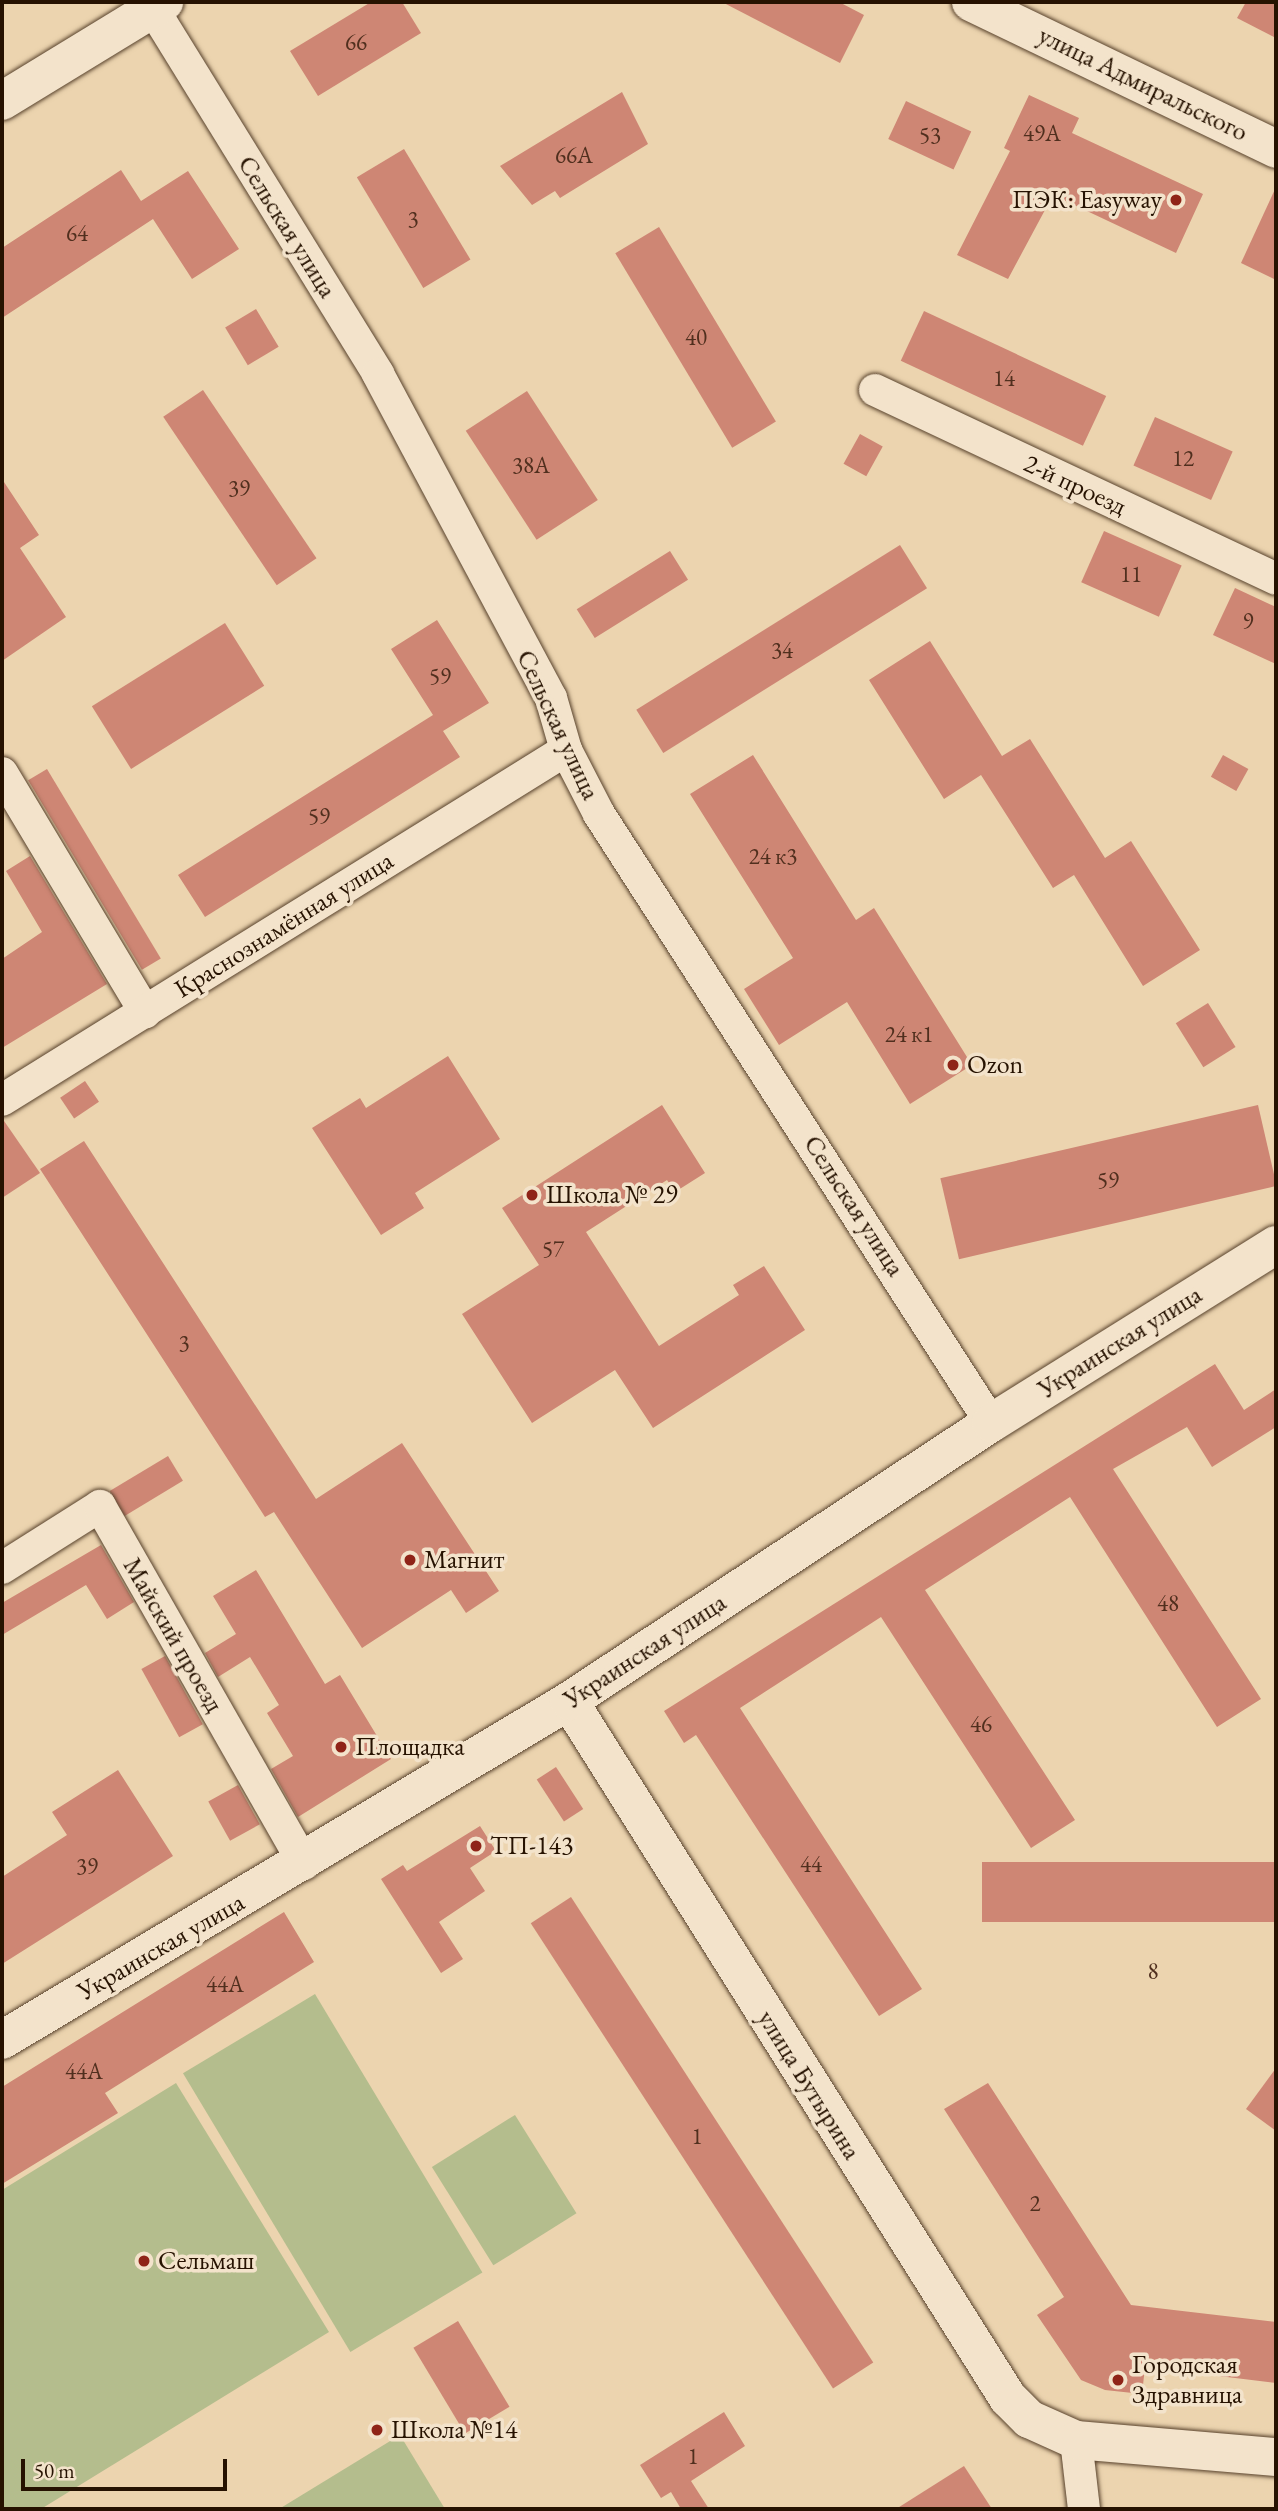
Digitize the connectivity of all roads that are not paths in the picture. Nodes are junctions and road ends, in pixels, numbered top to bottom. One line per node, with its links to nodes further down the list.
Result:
1 (971, 2): 4 (street, улица Адмиральского)
2 (158, 5): 3 (street); 7 (street, Сельская улица)
3 (2, 101)
4 (1276, 149)
5 (875, 390): 6 (street, 2-й проезд)
6 (1276, 579)
7 (566, 750): 9 (street, Краснознамённая улица); 12 (street, Сельская улица)
8 (2, 774): 9 (street)
9 (145, 1012): 10 (street, Краснознамённая улица)
10 (2, 1100)
11 (1276, 1245): 12 (street, Украинская улица)
12 (991, 1423): 14 (street, Украинская улица)
13 (2, 1568): 15 (street, Майский проезд)
14 (569, 1701): 15 (street, Украинская улица); 17 (street, улица Бутырина)
15 (303, 1864): 16 (street, Украинская улица)
16 (2, 2040)
17 (1076, 2440): 18 (street, улица Бутырина); 19 (street)
18 (1276, 2457)
19 (1084, 2509)

